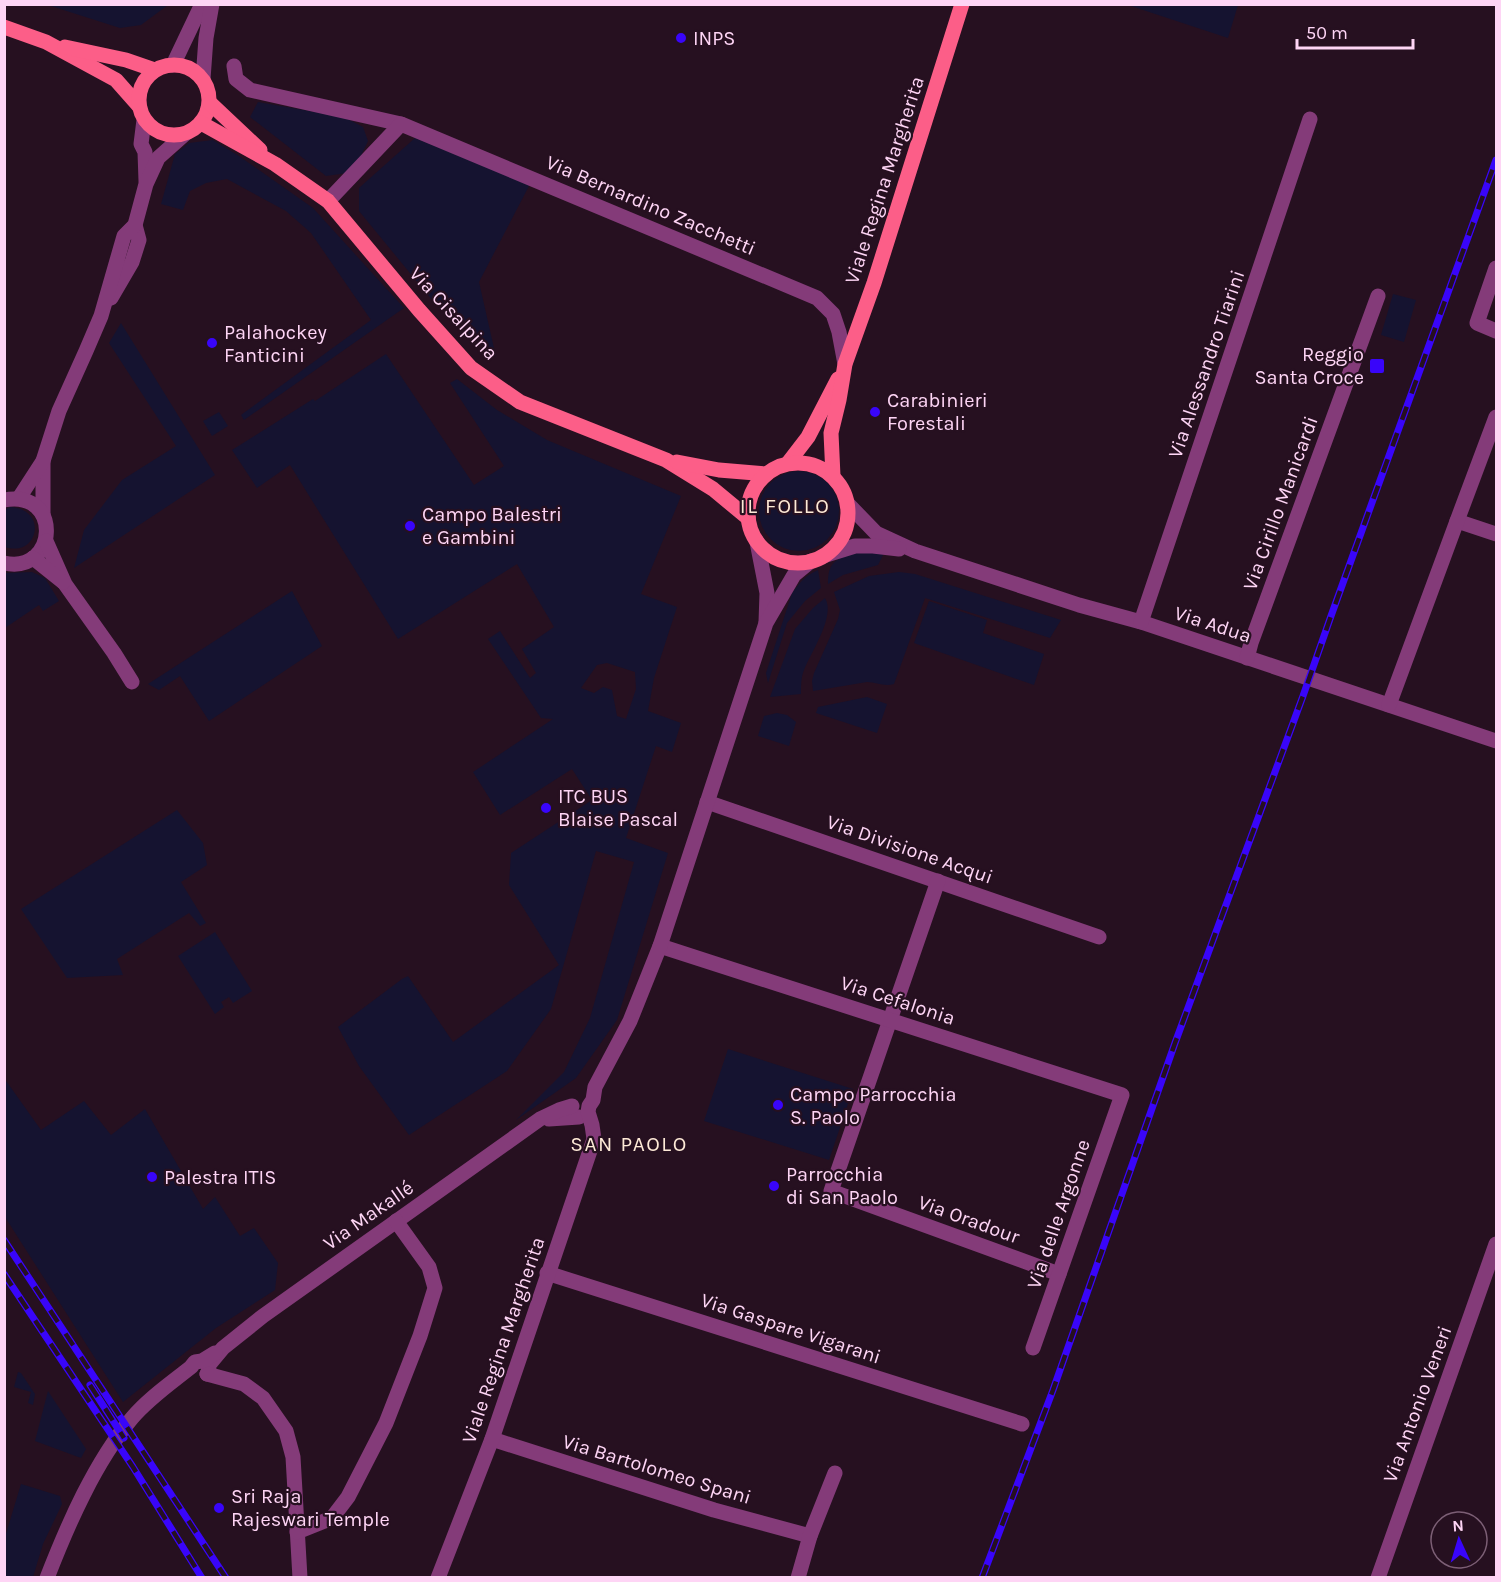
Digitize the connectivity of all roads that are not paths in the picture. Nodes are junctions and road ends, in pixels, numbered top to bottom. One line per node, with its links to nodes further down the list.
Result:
1 (202, 4): 6 (street)
2 (212, 4): 9 (street)
3 (962, 4): 22 (main road, Viale Regina Margherita)
4 (4, 27): 5 (main road)
5 (46, 42): 8 (main road); 11 (main road)
6 (173, 64): 8 (main road); 9 (main road)
7 (234, 66): 14 (street, Via Bernardino Zacchetti)
8 (155, 70): 11 (main road)
9 (203, 79): 10 (main road)
10 (210, 103): 13 (main road); 16 (main road, Via Cisalpina)
11 (141, 113): 15 (main road); 17 (street)
12 (1310, 119): 42 (street, Via Alessandro Tiarini)
13 (201, 123): 15 (main road); 16 (main road, Via Cisalpina)
14 (401, 124): 18 (street); 22 (street, Via Bernardino Zacchetti)
15 (185, 134): 17 (street)
16 (275, 164): 18 (main road, Via Cisalpina)
17 (146, 184): 25 (street)
18 (327, 201): 24 (main road, Via Cisalpina)
19 (1497, 268): 21 (street)
20 (1378, 296): 44 (street, Via Cirillo Manicardi)
21 (1497, 331)
22 (844, 366): 26 (main road, Viale Regina Margherita); 28 (main road, Viale Regina Margherita)
23 (1497, 417): 33 (street)
24 (666, 460): 27 (main road, Via Cisalpina); 32 (main road, Via Cisalpina)
25 (43, 461): 29 (street); 31 (street)
26 (788, 463): 27 (main road, Viale Regina Margherita); 28 (main road)
27 (766, 474): 32 (main road)
28 (833, 476): 30 (main road, Viale Regina Margherita)
29 (11, 496): 31 (street)
30 (848, 504): 37 (street, Via Adua); 39 (main road)
31 (43, 515): 35 (street)
32 (748, 518): 36 (main road)
33 (1457, 520): 34 (street); 46 (street)
34 (1497, 534)
35 (46, 541): 38 (street); 41 (street)
36 (757, 542): 39 (main road); 43 (street)
37 (915, 551): 39 (street, Via Adua); 42 (street, Via Adua)
38 (33, 558): 40 (street); 41 (street)
39 (818, 558): 43 (street)
40 (4, 563)
41 (65, 584): 45 (street)
42 (1141, 622): 44 (street, Via Adua)
43 (766, 623): 48 (street)
44 (1247, 658): 46 (street, Via Adua)
45 (132, 682)
46 (1389, 705): 47 (street, Via Adua)
47 (1497, 741)
48 (707, 802): 49 (street, Via Divisione Acqui); 51 (street)
49 (938, 881): 50 (street, Via Divisione Acqui); 52 (street)
50 (1100, 937)
51 (660, 946): 52 (street, Via Cefalonia); 54 (street)
52 (890, 1020): 53 (street, Via Cefalonia); 58 (street, Via Oradour)
53 (1122, 1095): 58 (street, Via delle Argonne)
54 (582, 1108): 55 (street, Via Makallé); 57 (street, Viale Regina Margherita)
55 (396, 1221): 60 (street, Via Makallé); 64 (street)
56 (1497, 1244): 70 (street, Via Antonio Veneri)
57 (548, 1273): 61 (street, Via Gaspare Vigarani); 62 (street, Viale Regina Margherita)
58 (1059, 1274): 59 (street, Via delle Argonne)
59 (1033, 1348)
60 (200, 1369): 64 (street); 66 (street, Via Makallé)
61 (1022, 1424)
62 (492, 1439): 65 (street, Via Bartolomeo Spani); 68 (street, Viale Regina Margherita)
63 (835, 1473): 65 (street)
64 (297, 1532): 67 (street)
65 (810, 1536): 69 (street)
66 (47, 1578)
67 (300, 1578)
68 (438, 1578)
69 (798, 1578)
70 (1378, 1578)

